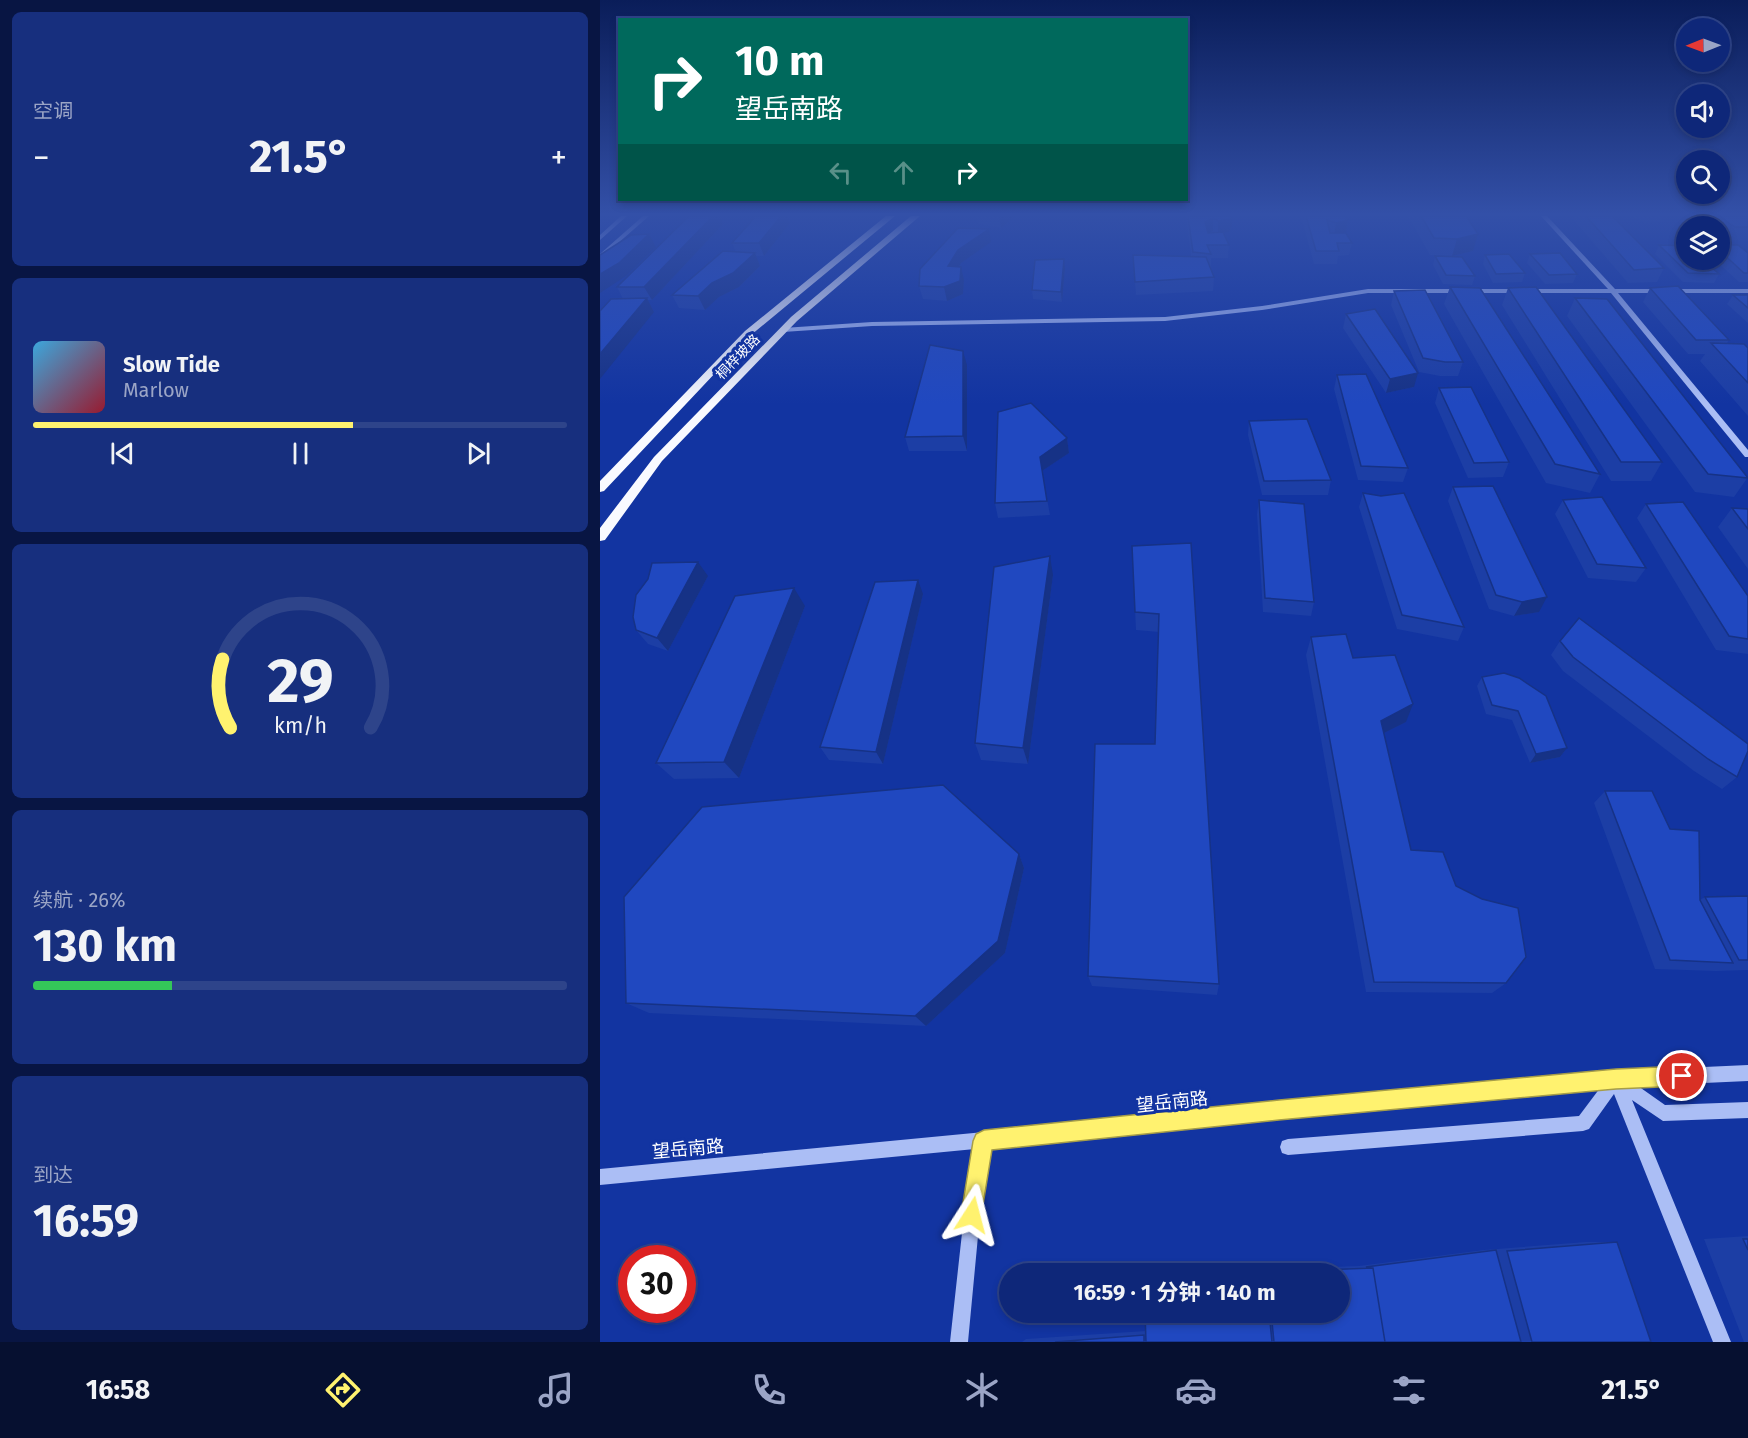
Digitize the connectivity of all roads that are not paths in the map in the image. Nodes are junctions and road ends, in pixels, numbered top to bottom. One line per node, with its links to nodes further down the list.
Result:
1 (814, 279): 8 (main road, 桐梓坡路)
2 (842, 279): 6 (main road, 桐梓坡路)
3 (1602, 279): 4 (street)
4 (1613, 291): 5 (street); 6 (street); 7 (street)
5 (1748, 291)
6 (783, 330): 9 (main road, 桐梓坡路)
7 (1748, 455)
8 (600, 488)
9 (600, 537)
10 (1748, 1073): 11 (street, 望岳南路)
11 (1616, 1079): 12 (street); 13 (street, 望岳南路); 14 (street); 17 (street)
12 (1748, 1110)
13 (984, 1141): 15 (street, 望岳南路); 16 (street)
14 (1288, 1147)
15 (600, 1177)
16 (959, 1342)
17 (1722, 1342)

